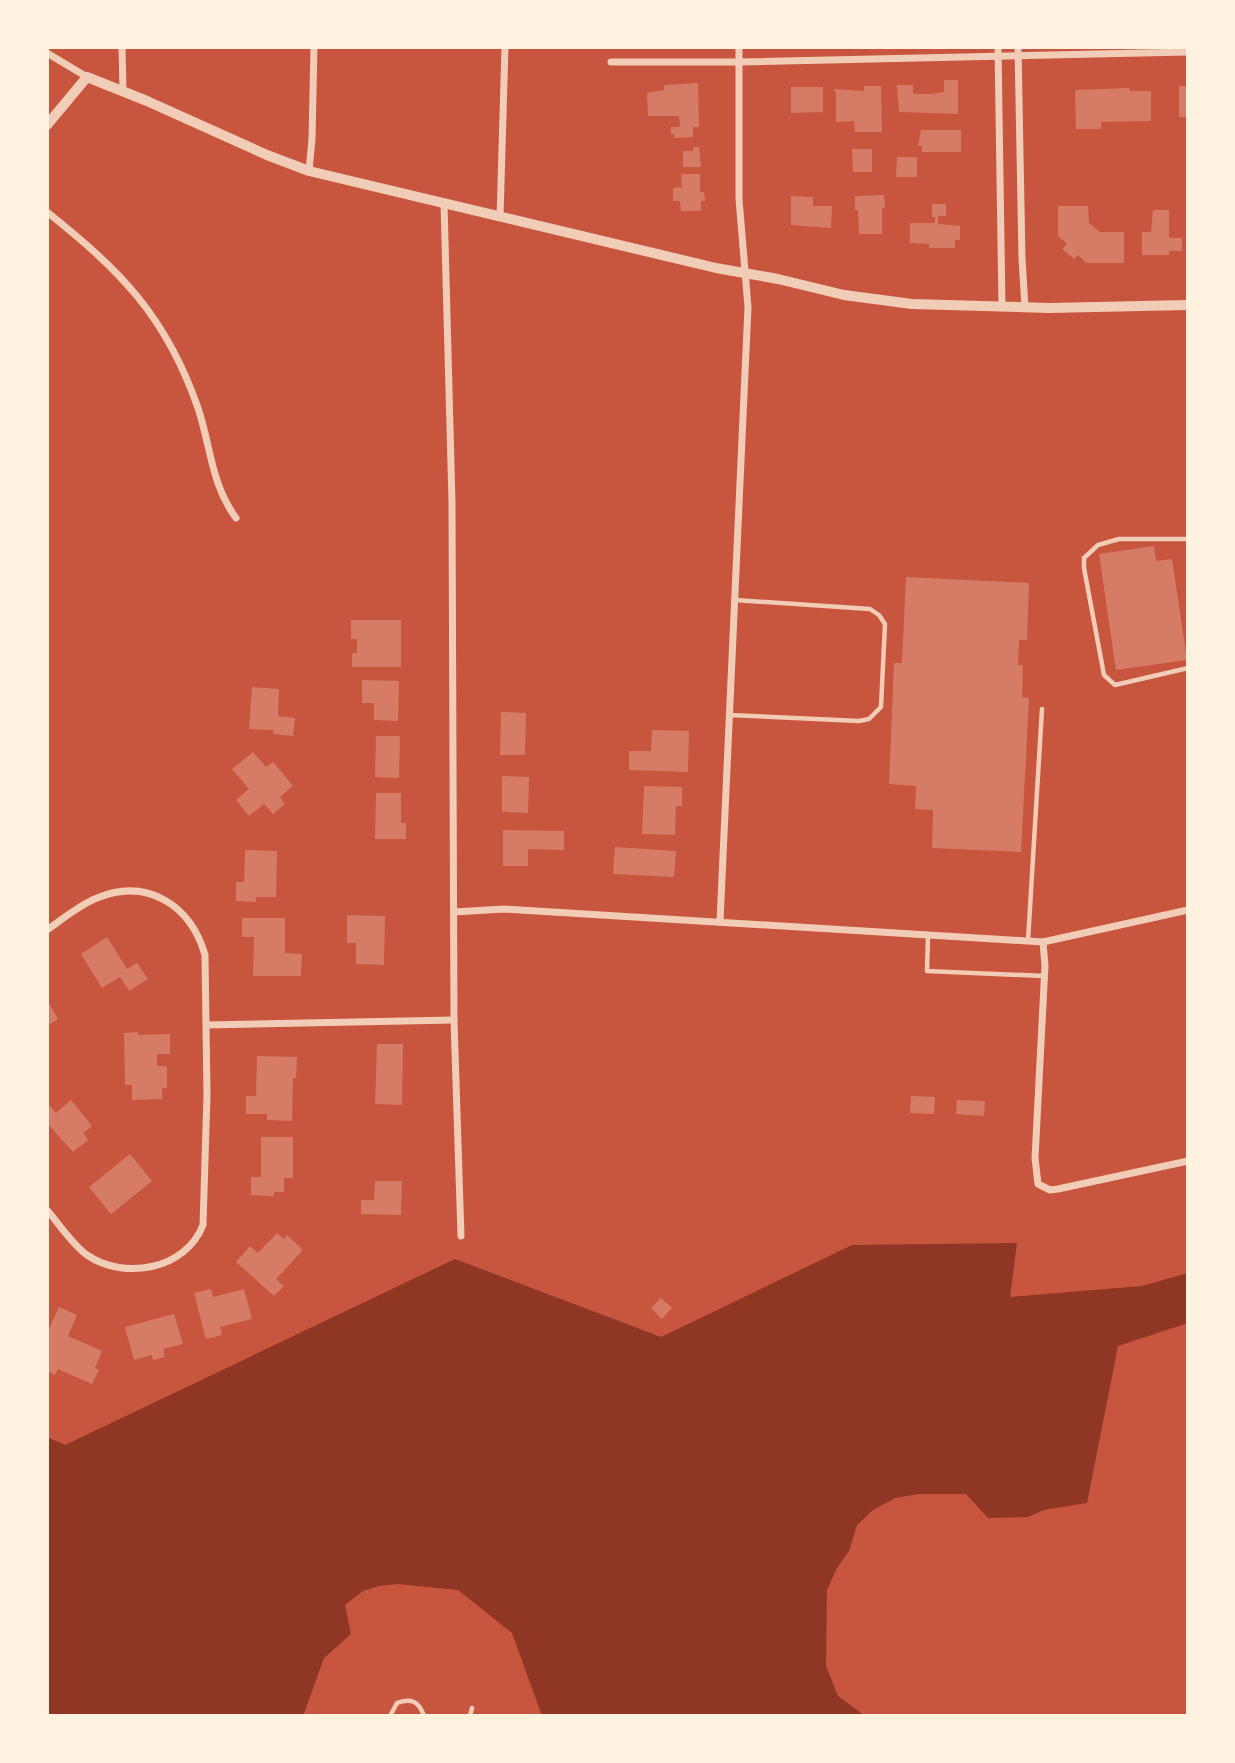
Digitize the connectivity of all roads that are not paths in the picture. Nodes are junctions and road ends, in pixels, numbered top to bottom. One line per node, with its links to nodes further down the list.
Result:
1 (122, 47): 12 (street)
2 (314, 47): 14 (street)
3 (505, 47): 17 (street)
4 (739, 47): 10 (street)
5 (998, 51): 6 (street); 10 (street); 20 (street)
6 (1018, 51): 7 (street); 21 (street)
7 (1188, 52)
8 (47, 53): 11 (street)
9 (611, 62): 10 (street)
10 (740, 62): 18 (street)
11 (87, 76): 12 (street); 13 (street)
12 (123, 91): 14 (street)
13 (47, 125)
14 (309, 171): 15 (street)
15 (444, 203): 17 (street); 29 (street)
16 (47, 212): 22 (street)
17 (500, 218): 18 (street)
18 (745, 273): 20 (street); 24 (street)
19 (1188, 305): 21 (street)
20 (1002, 306): 21 (street)
21 (1025, 307)
22 (236, 518)
23 (1188, 539): 25 (lane)
24 (735, 600): 27 (street); 27 (lane)
25 (1188, 668)
26 (1042, 709): 33 (lane)
27 (729, 715): 30 (street)
28 (1188, 910): 34 (street)
29 (454, 912): 30 (street); 36 (street)
30 (720, 922): 32 (street)
31 (47, 930): 37 (street)
32 (928, 935): 33 (street); 35 (lane)
33 (1028, 941): 34 (street)
34 (1044, 942): 35 (street)
35 (1045, 976): 38 (street)
36 (454, 1020): 37 (street); 40 (street)
37 (207, 1025): 39 (street)
38 (1188, 1161)
39 (47, 1210)
40 (461, 1236)
41 (472, 1708): 44 (lane)
42 (390, 1716): 43 (lane)
43 (424, 1716)
44 (470, 1716)

